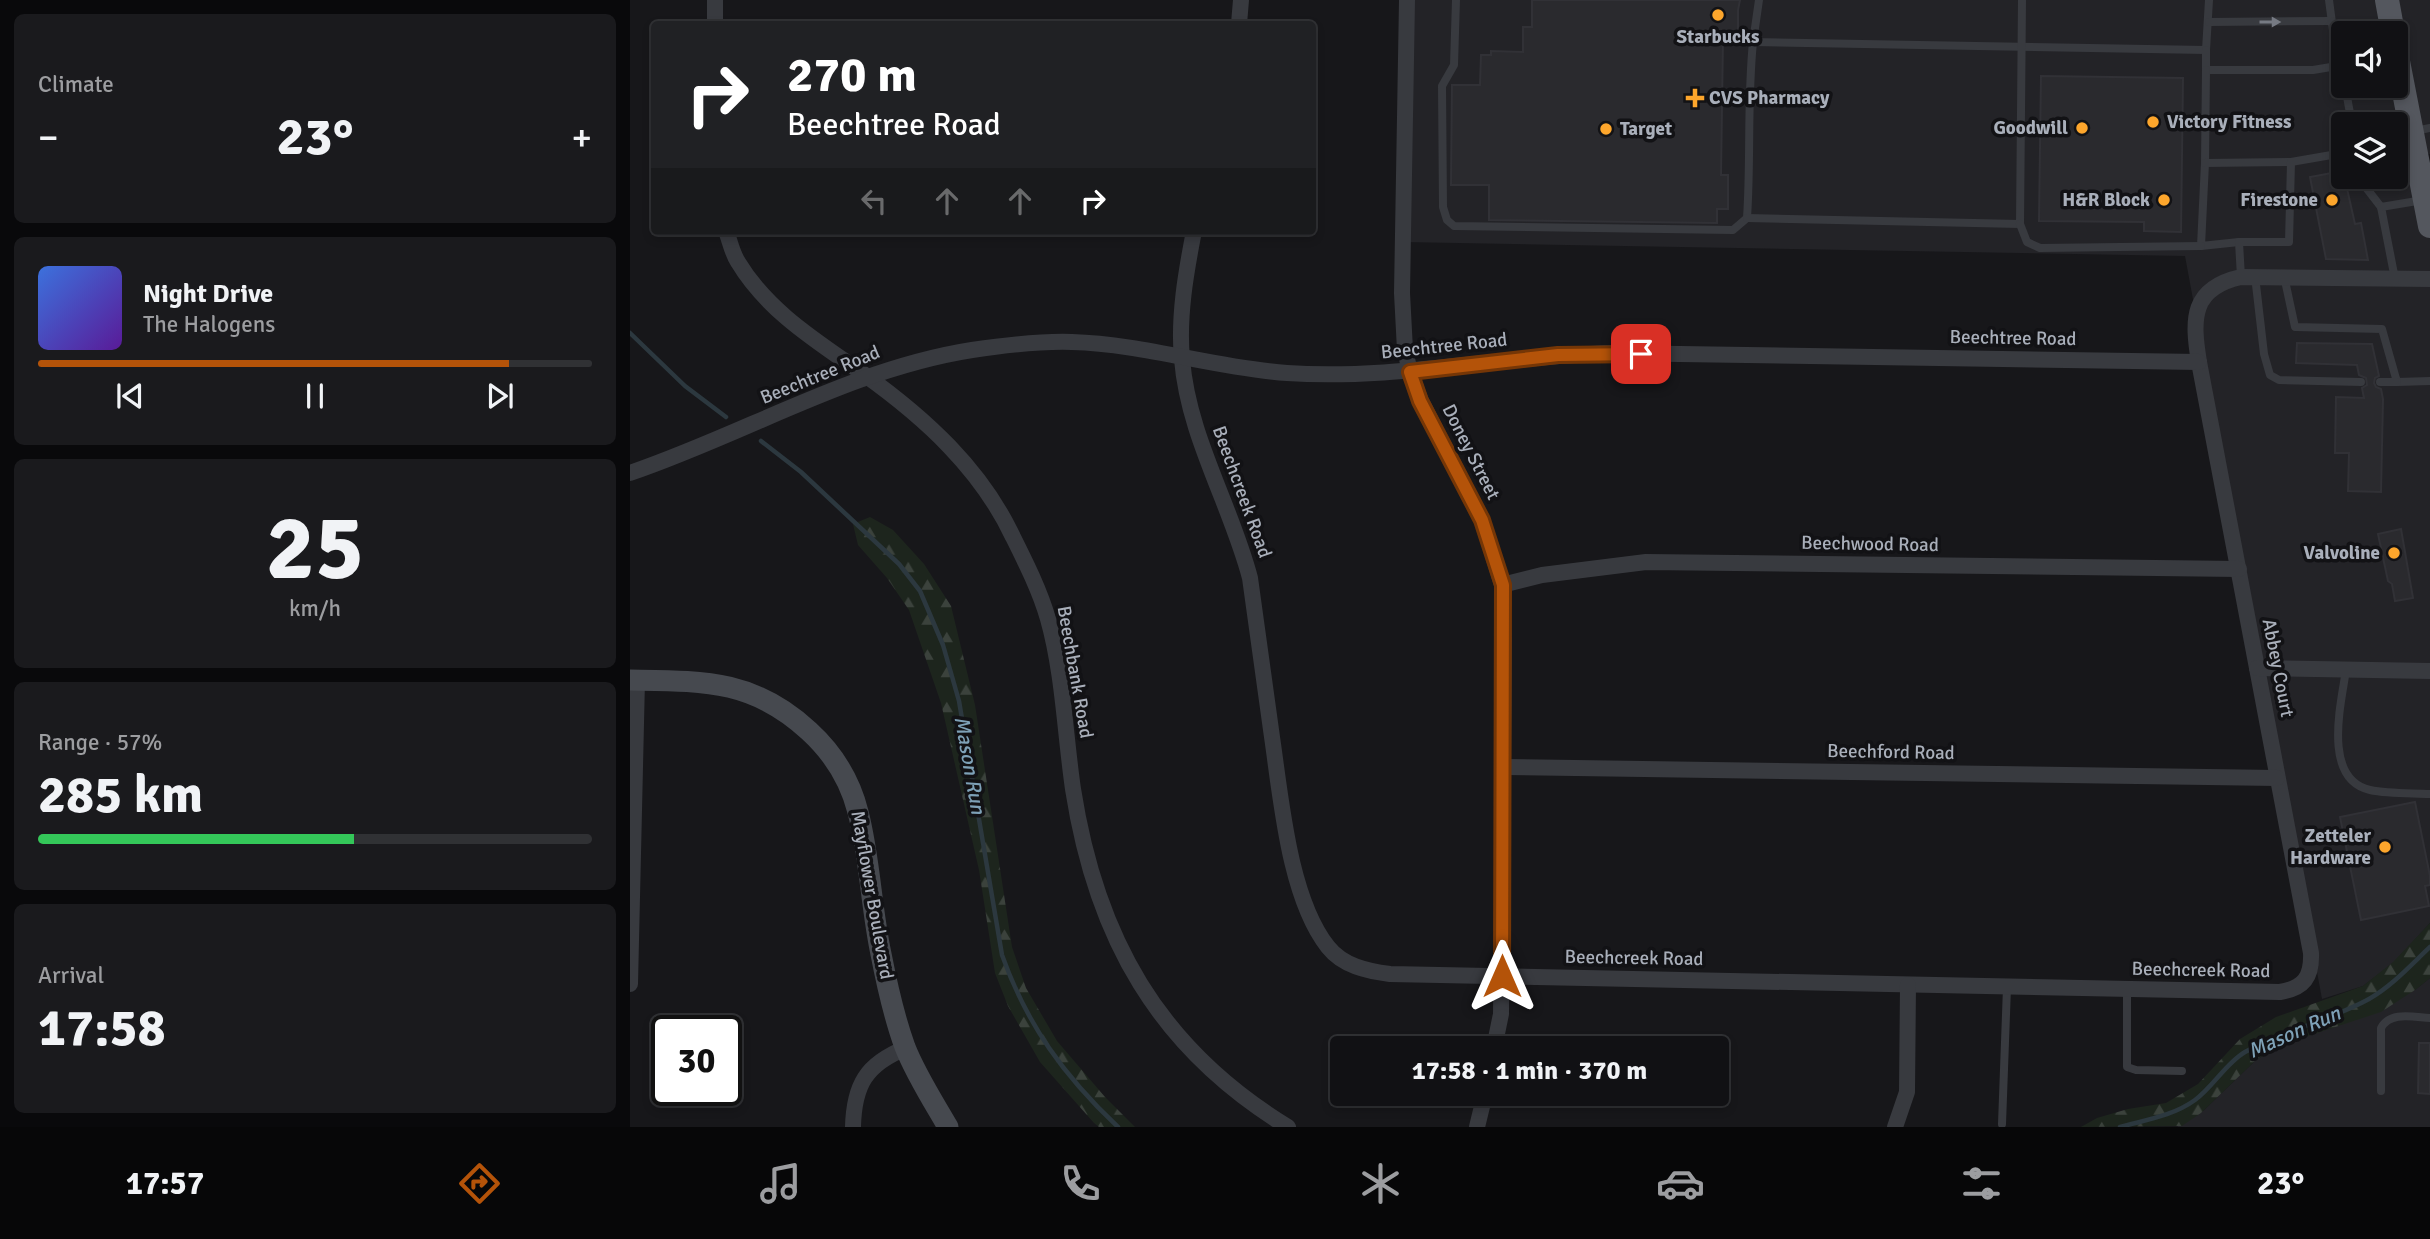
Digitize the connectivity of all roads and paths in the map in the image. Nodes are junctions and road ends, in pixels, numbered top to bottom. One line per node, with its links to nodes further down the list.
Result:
1 (715, 0): 10 (street)
2 (1241, 0): 11 (street)
3 (1407, 0): 41 (street, Doney Street)
4 (1456, 0): 28 (lane)
5 (1759, 0): 15 (lane)
6 (2022, 0): 16 (lane)
7 (2209, 0): 14 (lane)
8 (2329, 0): 12 (lane)
9 (2386, 0): 13 (main road)
10 (715, 21)
11 (1239, 21)
12 (2331, 21): 14 (lane, one-way to 12)
13 (2390, 21)
14 (2208, 22): 17 (lane)
15 (1754, 42): 16 (lane); 28 (lane)
16 (2023, 45): 17 (lane); 29 (lane)
17 (2206, 50): 19 (lane)
18 (2331, 69): 19 (lane)
19 (2206, 70): 24 (lane)
20 (2408, 98): 21 (main road)
21 (2421, 130): 26 (main road)
22 (2331, 155): 23 (lane)
23 (2291, 162): 24 (lane); 33 (lane)
24 (2206, 163): 34 (lane)
25 (2367, 189): 27 (lane)
26 (2428, 199): 27 (lane); 30 (main road)
27 (2381, 207): 37 (lane)
28 (1747, 218): 29 (lane)
29 (2020, 224): 34 (lane)
30 (2430, 226)
31 (727, 235): 42 (street, Beechbank Road)
32 (1193, 235): 39 (street, Beechcreek Road)
33 (2239, 242): 34 (lane); 35 (lane)
34 (2201, 246)
35 (2248, 276): 36 (street); 40 (street); 44 (lane)
36 (2284, 276): 37 (street); 46 (lane)
37 (2395, 279): 38 (street)
38 (2430, 279)
39 (1182, 358): 41 (street, Beechtree Road); 42 (street, Beechtree Road); 57 (street, Beechcreek Road)
40 (2199, 362): 41 (street, Beechtree Road); 48 (street, Abbey Court)
41 (1410, 372): 49 (street, Doney Street)
42 (866, 376): 47 (street, Beechtree Road); 72 (street, Beechbank Road)
43 (2430, 381): 46 (lane)
44 (2361, 382)
45 (2381, 382): 46 (lane)
46 (2396, 382)
47 (630, 473)
48 (2239, 569): 49 (street, Beechwood Road); 50 (street, Abbey Court)
49 (1503, 585): 54 (street, Doney Street)
50 (2256, 668): 51 (street); 55 (street, Abbey Court)
51 (2347, 670): 52 (street); 56 (lane)
52 (2430, 671)
53 (633, 680): 59 (street); 65 (street, Mayflower Boulevard)
54 (1504, 767): 55 (street, Beechford Road); 57 (street, Doney Street)
55 (2277, 778): 58 (street, Abbey Court)
56 (2430, 794)
57 (1502, 976): 60 (street, Beechcreek Road); 64 (street, Doney Street)
58 (2306, 982): 62 (street, Beechcreek Road)
59 (630, 984)
60 (1908, 985): 61 (street, Beechcreek Road); 74 (street)
61 (2007, 986): 62 (street, Beechcreek Road); 69 (lane)
62 (2127, 989): 66 (lane)
63 (2430, 1018): 67 (lane)
64 (1497, 1036)
65 (906, 1048): 70 (street); 71 (street, Mayflower Boulevard)
66 (2182, 1071)
67 (2381, 1091)
68 (1482, 1106): 73 (street)
69 (2003, 1124)
70 (853, 1127)
71 (948, 1127)
72 (1288, 1127)
73 (1478, 1127)
74 (1895, 1127)

